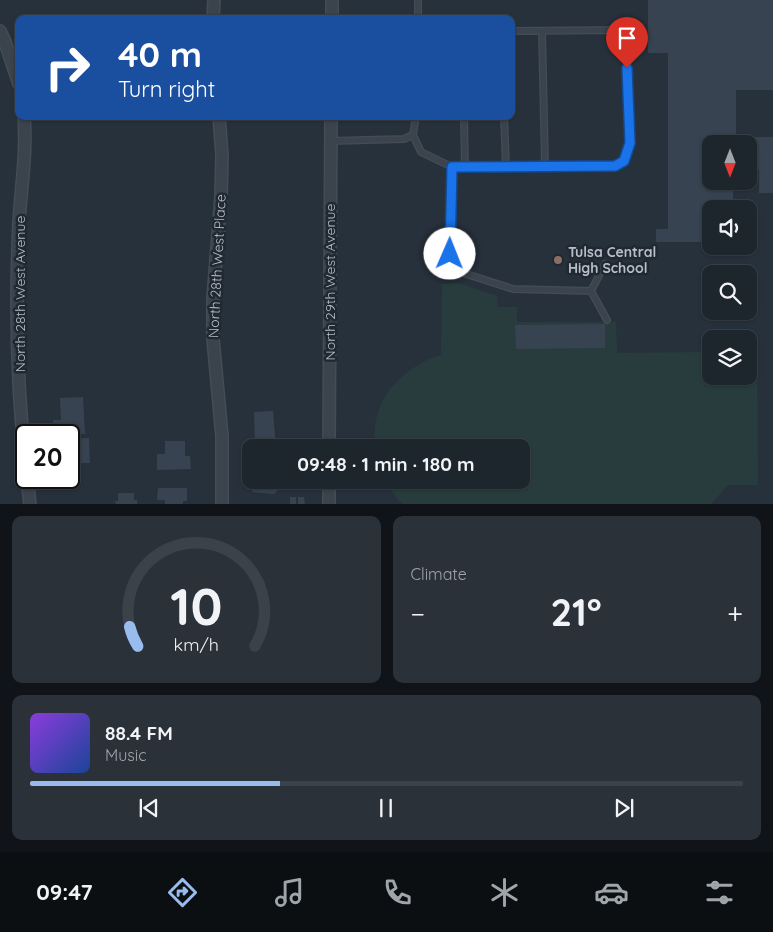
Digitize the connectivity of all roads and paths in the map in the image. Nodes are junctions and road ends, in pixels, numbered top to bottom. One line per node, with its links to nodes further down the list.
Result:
1 (214, 0): 4 (street)
2 (332, 0): 5 (street)
3 (418, 0): 6 (lane)
4 (214, 15)
5 (332, 15)
6 (418, 15)
7 (0, 31): 10 (street)
8 (515, 31): 9 (lane)
9 (542, 31): 20 (lane); 20 (lane)
10 (15, 72)
11 (24, 120): 26 (street, North 28th West Avenue)
12 (219, 120): 31 (street, North 28th West Place)
13 (331, 120): 18 (street, North 29th West Avenue)
14 (415, 120): 17 (lane)
15 (464, 120): 22 (lane)
16 (504, 120): 19 (lane)
17 (413, 135): 18 (lane); 21 (lane)
18 (331, 141): 27 (street, North 29th West Avenue)
19 (506, 166): 20 (lane); 22 (lane)
20 (545, 166)
21 (452, 167): 22 (lane); 24 (lane)
22 (465, 167)
23 (606, 264): 24 (lane)
24 (591, 291): 25 (lane)
25 (607, 320)
26 (22, 424)
27 (329, 439)
28 (28, 489): 30 (street)
29 (329, 489): 32 (street)
30 (30, 504)
31 (222, 504)
32 (329, 504)

